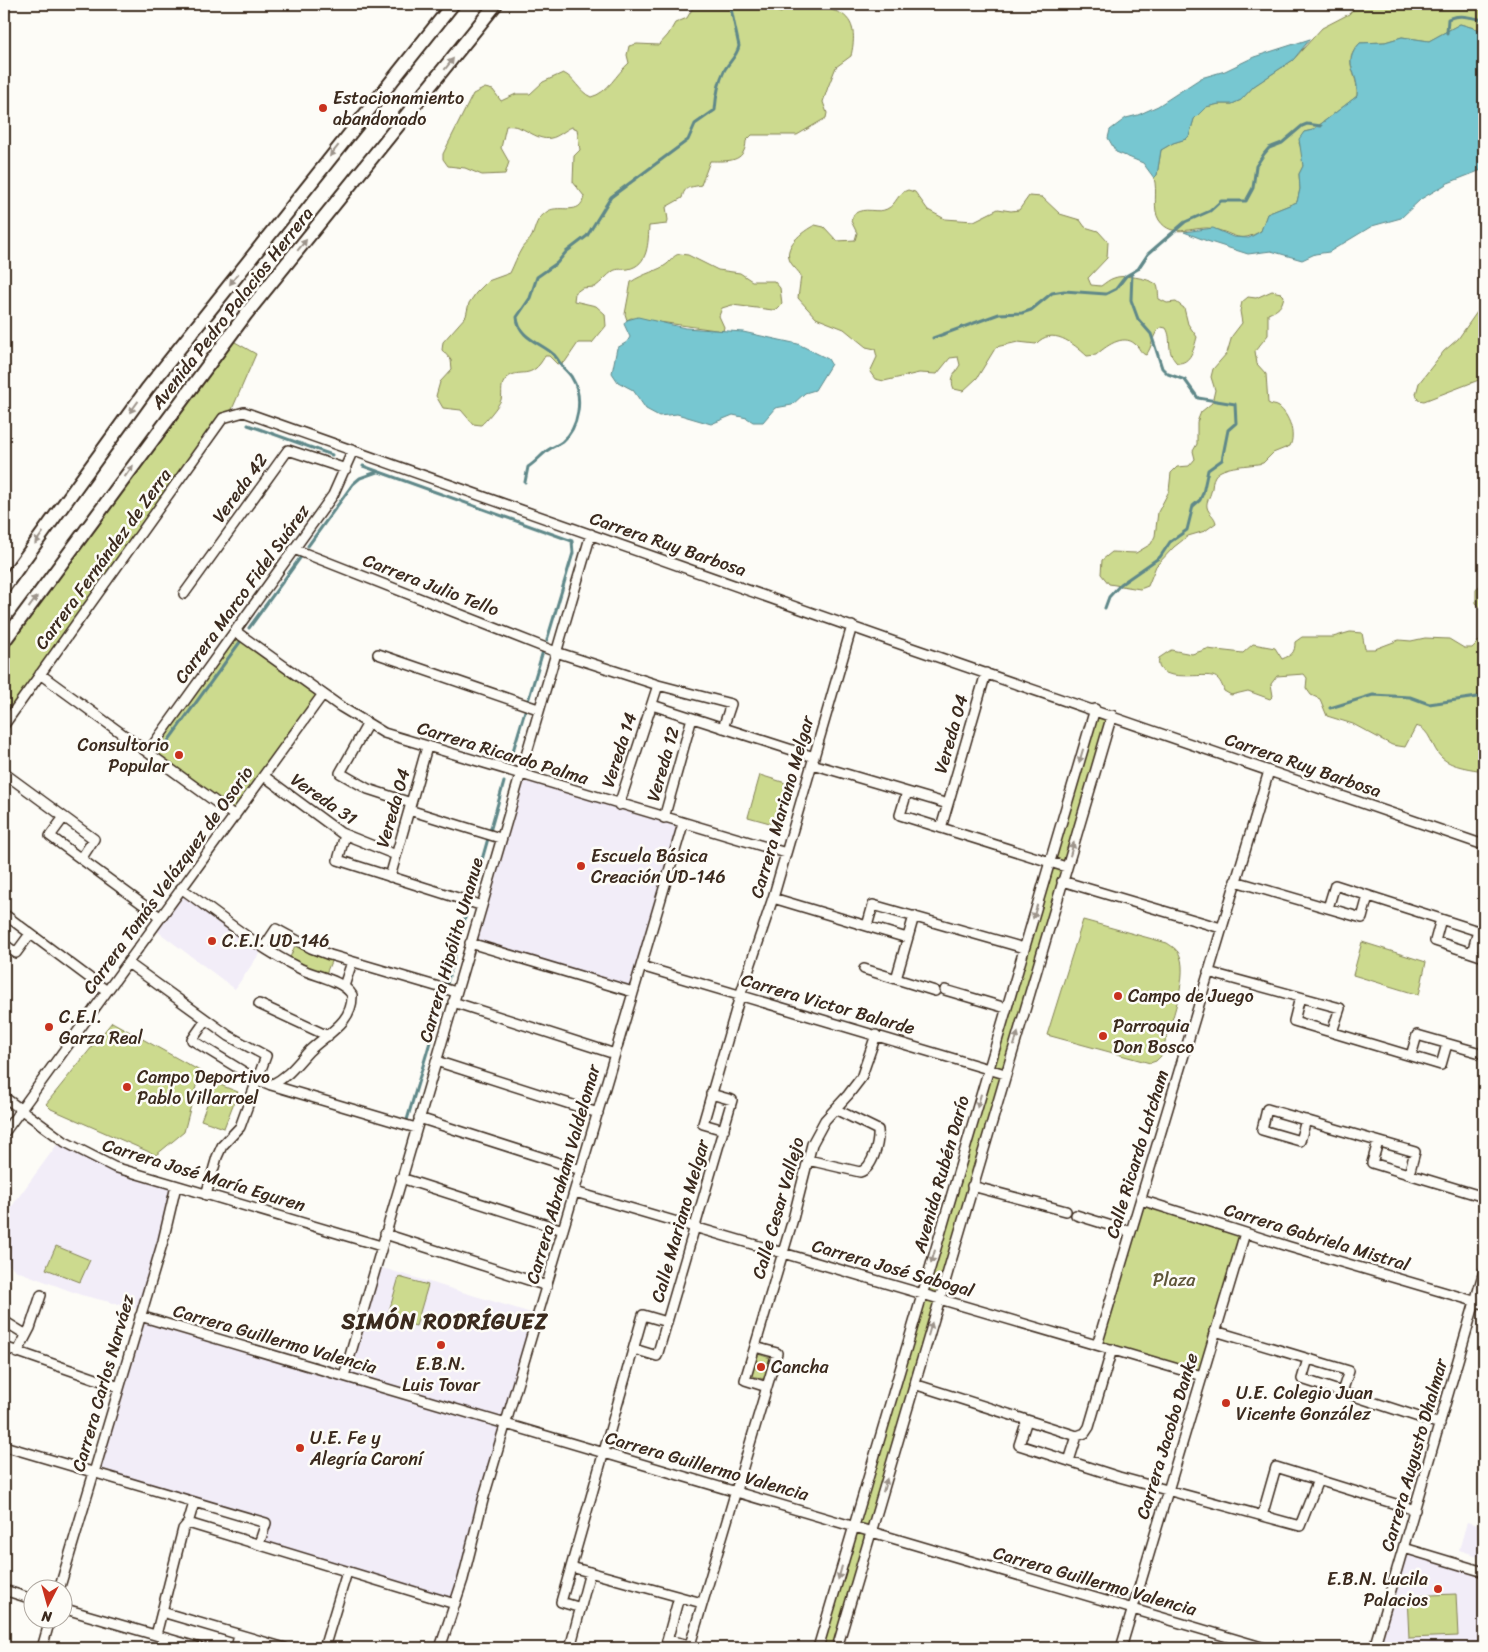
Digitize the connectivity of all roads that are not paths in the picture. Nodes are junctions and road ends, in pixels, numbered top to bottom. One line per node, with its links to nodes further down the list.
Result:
1 (453, 4): 8 (main road, Avenida Pedro Palacios Herrera, one-way to 8)
2 (496, 4): 12 (main road, Avenida Pedro Palacios Herrera, one-way to 2)
3 (230, 414): 4 (street, Carrera Ruy Barbosa); 16 (street, Carrera Fernández de Zerra)
4 (353, 450): 5 (street, Carrera Marco Fidel Suárez); 6 (street, Carrera Ruy Barbosa)
5 (346, 469): 7 (street, Carrera Marco Fidel Suárez); 9 (street, Vereda 42)
6 (591, 534): 10 (street, Carrera Ruy Barbosa); 13 (street, Carrera Hipólito Unanue)
7 (294, 549): 11 (street, Carrera Marco Fidel Suárez); 13 (street, Carrera Julio Tello)
8 (4, 588)
9 (184, 594)
10 (852, 626): 15 (street, Carrera Ruy Barbosa); 29 (street, Carrera Mariano Melgar)
11 (235, 631): 18 (street, Carrera Ricardo Palma); 28 (street, Carrera Marco Fidel Suárez)
12 (4, 641)
13 (556, 652): 17 (street, Carrera Julio Tello); 20 (street, Carrera Hipólito Unanue)
14 (378, 654): 20 (street)
15 (986, 673): 21 (street, Carrera Ruy Barbosa); 35 (street, Vereda 04)
16 (40, 674): 24 (street, Carrera Fernández de Zerra); 28 (street)
17 (658, 685): 19 (street, Vereda 14); 26 (street, Carrera Julio Tello)
18 (323, 694): 25 (street, Carrera Ricardo Palma); 33 (street, Carrera Tomás Velázquez de Osorio)
19 (652, 705): 23 (street); 36 (street, Vereda 14)
20 (531, 707): 32 (street, Carrera Hipólito Unanue)
21 (1095, 709): 22 (street, Carrera Ruy Barbosa); 49 (street, Avenida Rubén Darío, one-way to 49)
22 (1112, 715): 30 (street, Carrera Ruy Barbosa); 50 (street, Avenida Rubén Darío, one-way to 22)
23 (692, 718): 26 (street); 40 (street, Vereda 12)
24 (4, 725)
25 (367, 725): 27 (street, Carrera Ricardo Palma); 37 (street)
26 (723, 728): 29 (street)
27 (427, 747): 32 (street, Carrera Ricardo Palma); 37 (street, Vereda 04)
28 (148, 752): 38 (street)
29 (813, 760): 34 (street); 46 (street, Carrera Mariano Melgar)
30 (1269, 770): 45 (street, Carrera Ruy Barbosa); 53 (street, Calle Ricardo Latcham)
31 (4, 773): 39 (street)
32 (519, 774): 36 (street, Carrera Ricardo Palma); 44 (street, Carrera Hipólito Unanue)
33 (264, 776): 38 (street, Carrera Tomás Velázquez de Osorio); 43 (street, Vereda 31)
34 (907, 792): 35 (street); 42 (street)
35 (948, 804): 42 (street, Vereda 04)
36 (619, 805): 40 (street, Carrera Ricardo Palma)
37 (410, 807): 44 (street); 47 (street, Vereda 04)
38 (234, 816): 54 (street, Carrera Tomás Velázquez de Osorio)
39 (64, 817): 48 (street); 48 (street)
40 (664, 818): 41 (street, Carrera Ricardo Palma)
41 (683, 824): 46 (street, Carrera Ricardo Palma); 75 (street, Carrera Abraham Valdelomar)
42 (941, 828): 49 (street)
43 (345, 835): 47 (street, Vereda 31); 51 (street)
44 (493, 835): 57 (street, Carrera Hipólito Unanue)
45 (1484, 845)
46 (786, 853): 56 (street, Carrera Mariano Melgar)
47 (396, 856): 51 (street, Vereda 04)
48 (81, 859): 61 (street)
49 (1050, 862): 50 (street); 70 (street, Avenida Rubén Darío, one-way to 70)
50 (1066, 867): 52 (street, Avenida Rubén Darío)
51 (390, 877): 57 (street)
52 (1062, 881): 64 (street); 100 (street, Avenida Rubén Darío, one-way to 52)
53 (1235, 882): 58 (street); 64 (street, Calle Ricardo Latcham)
54 (181, 888): 61 (street, Carrera Tomás Velázquez de Osorio); 69 (street)
55 (1368, 896): 58 (street); 58 (street); 62 (street)
56 (773, 898): 63 (street); 85 (street, Carrera Mariano Melgar)
57 (480, 905): 67 (street, Carrera Hipólito Unanue)
58 (1328, 908)
59 (4, 914): 65 (street)
60 (914, 916): 63 (street); 66 (street); 70 (street)
61 (160, 917): 74 (street, Carrera Tomás Velázquez de Osorio)
62 (1441, 919): 71 (street); 71 (street)
63 (867, 926): 66 (street)
64 (1221, 928): 77 (street, Calle Ricardo Latcham)
65 (30, 934): 68 (street); 81 (street)
66 (907, 938): 78 (street)
67 (470, 942): 83 (street, Carrera Hipólito Unanue); 84 (street)
68 (4, 944)
69 (264, 947): 73 (street); 79 (street)
70 (1024, 948): 89 (street, Avenida Rubén Darío)
71 (1472, 953): 72 (street)
72 (1484, 957)
73 (352, 962): 79 (street); 83 (street)
74 (128, 963): 81 (street, Carrera Tomás Velázquez de Osorio); 90 (street)
75 (641, 966): 84 (street, Carrera Abraham Valdelomar); 85 (street, Carrera Victor Balarde)
76 (864, 969): 78 (street)
77 (1208, 972): 86 (street); 123 (street, Calle Ricardo Latcham)
78 (896, 979): 82 (street)
79 (344, 986): 93 (street)
80 (945, 990): 89 (street)
81 (107, 991): 106 (street, Carrera Tomás Velázquez de Osorio)
82 (935, 991)
83 (456, 992): 87 (street, Carrera Hipólito Unanue)
84 (633, 992): 95 (street, Carrera Abraham Valdelomar)
85 (740, 996): 92 (street, Carrera Victor Balarde); 103 (street, Calle Mariano Melgar)
86 (1300, 997): 91 (street); 91 (street)
87 (453, 1002): 95 (street); 98 (street, Carrera Hipólito Unanue)
88 (259, 1004): 93 (street)
89 (1006, 1008): 99 (street, Avenida Rubén Darío)
90 (206, 1020): 101 (street); 101 (street)
91 (1332, 1032): 97 (street)
92 (876, 1035): 99 (street, Carrera Victor Balarde); 105 (street, Calle Cesar Vallejo)
93 (328, 1036): 102 (street)
94 (1447, 1044): 96 (street); 97 (street); 97 (street)
95 (615, 1054): 107 (street, Carrera Abraham Valdelomar)
96 (1484, 1054)
97 (1411, 1056)
98 (436, 1061): 107 (street); 108 (street, Carrera Hipólito Unanue)
99 (989, 1069): 100 (street, Carrera Victor Balarde); 135 (street, Avenida Rubén Darío, one-way to 135)
100 (1006, 1074): 119 (street, Avenida Rubén Darío)
101 (256, 1079): 102 (street); 121 (street)
102 (272, 1085): 110 (street)
103 (711, 1094): 111 (street, Calle Mariano Melgar); 111 (street, Calle Mariano Melgar)
104 (4, 1097): 106 (street, Carrera José María Eguren)
105 (835, 1109): 114 (street, Calle Cesar Vallejo); 114 (street)
106 (21, 1110): 112 (street, Carrera Tomás Velázquez de Osorio); 118 (street, Carrera José María Eguren)
107 (598, 1114): 115 (street, Carrera Abraham Valdelomar)
108 (419, 1118): 110 (street, Carrera Hipólito Unanue); 115 (street)
109 (1306, 1120): 109 (street); 113 (street)
110 (416, 1128): 117 (street, Carrera Hipólito Unanue)
111 (724, 1130): 126 (street, Calle Mariano Melgar)
112 (4, 1133)
113 (1378, 1142): 116 (street); 116 (street)
114 (808, 1160): 132 (street, Calle Cesar Vallejo)
115 (581, 1170): 120 (street, Carrera Abraham Valdelomar)
116 (1409, 1174): 122 (street)
117 (401, 1178): 127 (street); 130 (street, Carrera Hipólito Unanue)
118 (176, 1186): 121 (street, Carrera José María Eguren); 139 (street, Carrera Carlos Narváez)
119 (972, 1186): 124 (street); 137 (street, Avenida Rubén Darío)
120 (575, 1192): 126 (street, Carrera José Sabogal); 127 (street, Carrera Abraham Valdelomar)
121 (206, 1195): 131 (street, Carrera José María Eguren)
122 (1484, 1197)
123 (1141, 1200): 128 (street, Calle Ricardo Latcham); 129 (street, Carrera Gabriela Mistral)
124 (1066, 1212)
125 (1076, 1214): 128 (street)
126 (695, 1227): 132 (street, Carrera José Sabogal); 141 (street, Calle Mariano Melgar)
127 (564, 1230): 134 (street, Carrera Abraham Valdelomar)
128 (1131, 1232): 144 (street, Calle Ricardo Latcham)
129 (1245, 1233): 138 (street, Carrera Gabriela Mistral); 142 (street, Carrera Jacobo Danke)
130 (385, 1234): 131 (street, Carrera Hipólito Unanue); 134 (street)
131 (381, 1246): 151 (street, Carrera Hipólito Unanue)
132 (783, 1253): 135 (street, Carrera José Sabogal); 145 (street, Calle Cesar Vallejo)
133 (1484, 1272): 138 (street, Carrera Augusto Dhalmar)
134 (547, 1286): 158 (street, Carrera Abraham Valdelomar)
135 (922, 1294): 137 (street, Carrera José Sabogal); 172 (street, Avenida Rubén Darío)
136 (41, 1295): 143 (street)
137 (939, 1299): 144 (street, Carrera José Sabogal); 153 (street, Avenida Rubén Darío, one-way to 137)
138 (1480, 1302): 159 (street, Carrera Augusto Dhalmar)
139 (140, 1316): 151 (street, Carrera Guillermo Valencia); 154 (street, Carrera Carlos Narváez)
140 (4, 1321): 143 (street)
141 (667, 1322): 147 (street, Calle Mariano Melgar); 147 (street, Calle Mariano Melgar)
142 (1215, 1331): 150 (street); 152 (street, Carrera Jacobo Danke)
143 (25, 1334): 149 (street)
144 (1097, 1345): 148 (street, Carrera José Sabogal)
145 (755, 1347): 155 (street, Calle Cesar Vallejo); 155 (street)
146 (4, 1348): 149 (street)
147 (634, 1349): 162 (street, Calle Mariano Melgar)
148 (1112, 1350): 152 (street, Carrera José Sabogal); 160 (street)
149 (16, 1353): 154 (street)
150 (1308, 1359): 156 (street); 156 (street)
151 (344, 1376): 158 (street, Carrera Guillermo Valencia)
152 (1202, 1376): 166 (street, Carrera Jacobo Danke)
153 (914, 1384): 157 (street); 173 (street, Avenida Rubén Darío, one-way to 153)
154 (119, 1387): 164 (street, Carrera Carlos Narváez)
155 (767, 1387): 167 (street)
156 (1342, 1392): 159 (street)
157 (1027, 1420): 160 (street); 163 (street)
158 (506, 1424): 162 (street, Carrera Guillermo Valencia); 185 (street, Carrera Abraham Valdelomar)
159 (1440, 1424): 169 (street, Carrera Augusto Dhalmar)
160 (1077, 1436): 163 (street)
161 (4, 1446): 164 (street)
162 (605, 1453): 167 (street, Carrera Guillermo Valencia); 176 (street, Calle Mariano Melgar)
163 (1069, 1461): 166 (street)
164 (94, 1472): 168 (street); 180 (street, Carrera Carlos Narváez)
165 (1318, 1480): 169 (street); 170 (street); 170 (street)
166 (1168, 1490): 170 (street); 187 (street, Carrera Jacobo Danke)
167 (735, 1492): 172 (street, Carrera Guillermo Valencia); 184 (street)
168 (194, 1503): 171 (street); 174 (street)
169 (1415, 1510): 175 (street, Carrera Augusto Dhalmar)
170 (1262, 1516)
171 (188, 1523): 174 (street); 189 (street)
172 (854, 1527): 173 (street, Carrera Guillermo Valencia); 202 (street, Avenida Rubén Darío, one-way to 202)
173 (871, 1532): 187 (street, Carrera Guillermo Valencia); 203 (street, Avenida Rubén Darío)
174 (259, 1544): 177 (street)
175 (1404, 1548): 179 (street); 205 (street, Carrera Augusto Dhalmar)
176 (571, 1567): 178 (street); 186 (street, Calle Mariano Melgar)
177 (346, 1572): 185 (street); 199 (street)
178 (590, 1572): 183 (street); 186 (street)
179 (1484, 1572)
180 (62, 1580)
181 (4, 1590): 182 (street)
182 (22, 1596)
183 (679, 1597): 184 (street); 193 (street)
184 (702, 1603): 193 (street)
185 (455, 1604): 200 (street, Carrera Abraham Valdelomar)
186 (581, 1608): 201 (street)
187 (1132, 1609): 194 (street, Carrera Guillermo Valencia); 204 (street, Carrera Jacobo Danke)
188 (72, 1611): 191 (street)
189 (162, 1612): 191 (street); 192 (street)
190 (47, 1630): 195 (street)
191 (156, 1635): 196 (street)
192 (239, 1635): 197 (street); 198 (street)
193 (666, 1644)
194 (1258, 1647)
195 (42, 1648)
196 (200, 1648)
197 (236, 1648)
198 (285, 1648)
199 (324, 1648)
200 (440, 1648)
201 (570, 1648)
202 (818, 1648)
203 (837, 1648)
204 (1121, 1648)
205 (1374, 1648)

